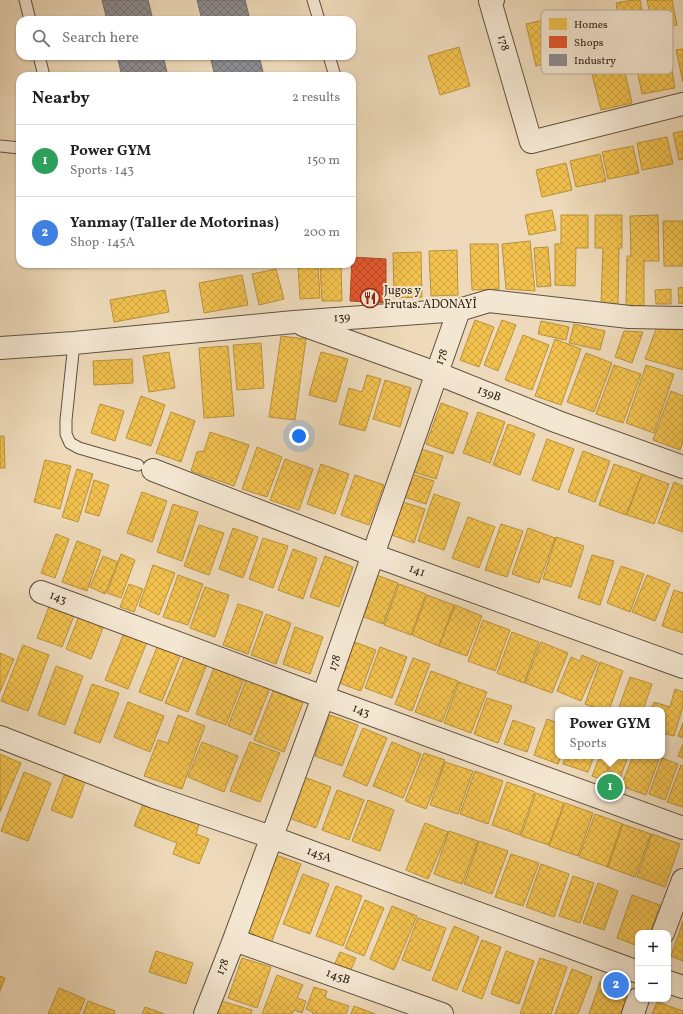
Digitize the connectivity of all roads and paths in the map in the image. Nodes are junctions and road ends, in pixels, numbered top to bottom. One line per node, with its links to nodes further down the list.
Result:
1 (25, 0): 4 (lane)
2 (313, 0): 5 (lane)
3 (492, 0): 10 (street, 178)
4 (29, 16)
5 (318, 16)
6 (40, 60): 8 (lane)
7 (330, 60): 9 (lane)
8 (43, 72)
9 (334, 72)
10 (683, 104)
11 (0, 146): 12 (lane)
12 (16, 148)
13 (459, 310): 14 (street, 139); 15 (street, 139); 18 (street, 178)
14 (683, 318)
15 (294, 322): 16 (street, 139); 18 (street, 139B)
16 (74, 343): 17 (street, 139); 20 (lane)
17 (0, 348)
18 (436, 373): 19 (street, 139B); 21 (street, 178)
19 (683, 467)
20 (145, 468): 21 (street, 141)
21 (373, 556): 23 (street, 141); 24 (street, 178)
22 (41, 592): 24 (street, 143)
23 (683, 667)
24 (323, 697): 26 (street, 143); 27 (street, 178)
25 (0, 737): 27 (street, 145A)
26 (683, 828)
27 (271, 838): 30 (street, 178); 31 (street, 145A)
28 (683, 880): 29 (street)
29 (664, 930)
30 (234, 940): 35 (street, 178); 36 (street, 145B)
31 (635, 971)
32 (671, 983): 33 (street)
33 (683, 987)
34 (637, 1002): 37 (street)
35 (205, 1014)
36 (442, 1014)
37 (633, 1014)

